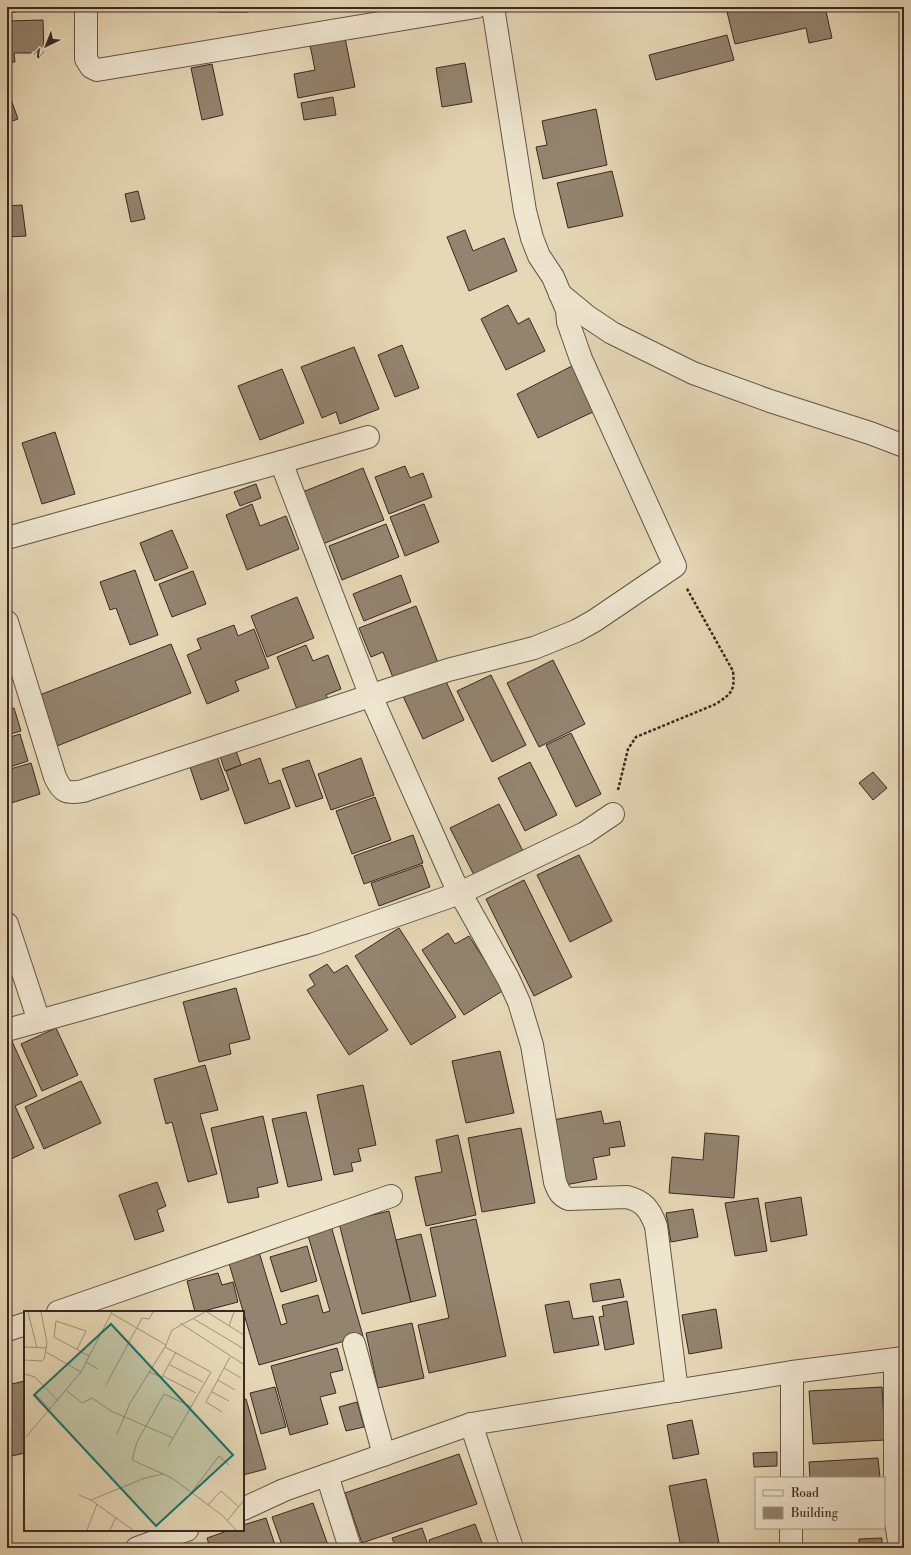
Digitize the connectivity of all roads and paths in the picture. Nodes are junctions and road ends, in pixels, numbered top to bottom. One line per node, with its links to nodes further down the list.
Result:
1 (86, 7): 2 (street)
2 (476, 7)
3 (493, 7): 4 (street)
4 (560, 294): 6 (street); 9 (street)
5 (368, 437): 7 (street)
6 (904, 446)
7 (281, 462): 8 (street); 11 (street)
8 (7, 538)
9 (675, 566): 11 (street); 12 (path)
10 (7, 622): 11 (street)
11 (370, 694): 13 (street)
12 (613, 814): 13 (street)
13 (460, 893): 15 (street); 24 (street)
14 (7, 924): 15 (street)
15 (38, 1021): 16 (street)
16 (7, 1030)
17 (392, 1196): 18 (street)
18 (61, 1311)
19 (24, 1324): 20 (street)
20 (7, 1330)
21 (354, 1344): 26 (street)
22 (900, 1358): 23 (street); 36 (street)
23 (792, 1372): 24 (street); 28 (street)
24 (678, 1391): 25 (street)
25 (471, 1424): 26 (street); 34 (street)
26 (384, 1455): 27 (street)
27 (327, 1475): 29 (street); 33 (street)
28 (792, 1477)
29 (244, 1509)
30 (791, 1529): 35 (street)
31 (184, 1531): 32 (street)
32 (137, 1548)
33 (350, 1548)
34 (512, 1548)
35 (791, 1548)
36 (900, 1548)

